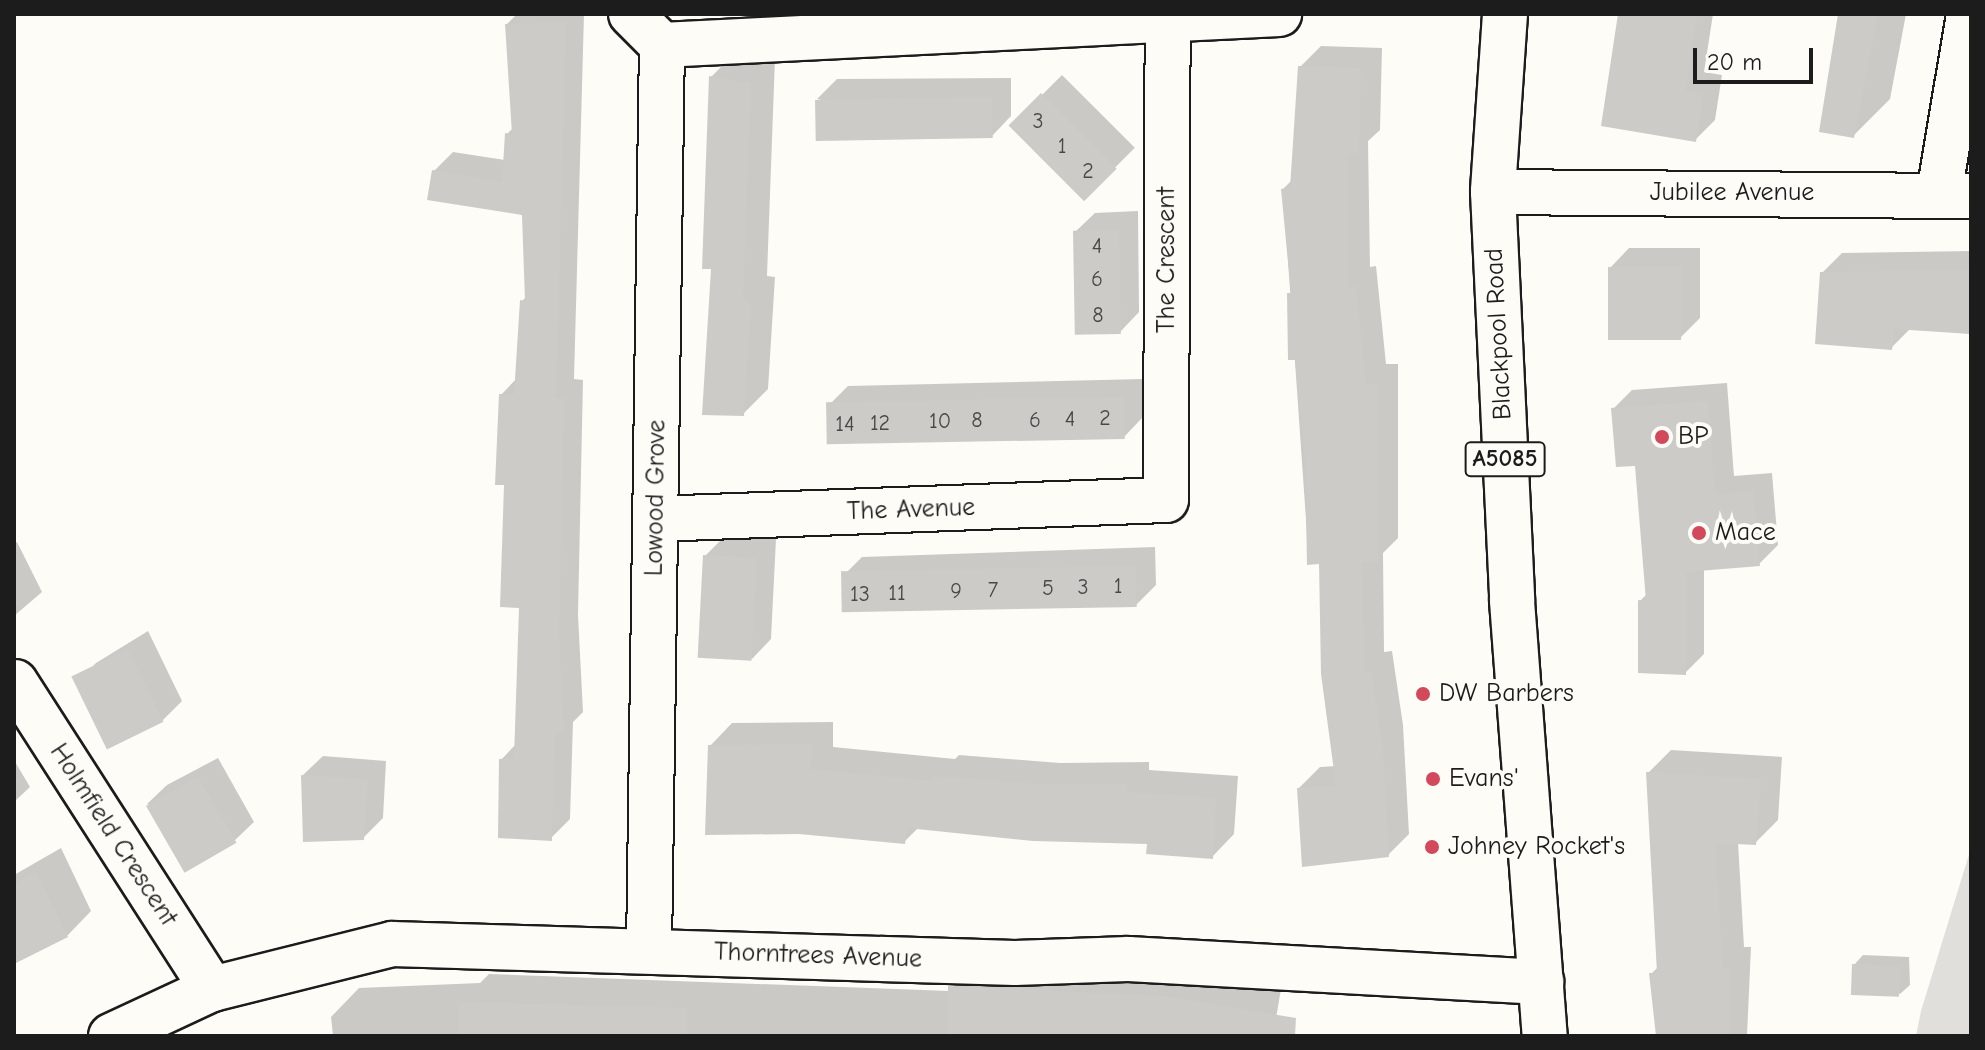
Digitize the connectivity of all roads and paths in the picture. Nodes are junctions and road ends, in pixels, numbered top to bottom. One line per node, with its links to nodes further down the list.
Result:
1 (631, 14): 7 (main road)
2 (1270, 14): 5 (main road)
3 (1505, 14): 8 (main road, Blackpool Road / A5085)
4 (1969, 14): 9 (main road)
5 (1168, 20): 6 (main road); 10 (main road, The Crescent)
6 (995, 22): 7 (main road)
7 (662, 45): 11 (main road, Lowood Grove)
8 (1493, 192): 9 (main road, Jubilee Avenue); 14 (main road, Blackpool Road / A5085)
9 (1955, 195)
10 (1166, 500): 11 (main road, The Avenue)
11 (655, 519): 13 (main road, Lowood Grove)
12 (15, 682): 15 (main road, Holmfield Crescent)
13 (649, 950): 14 (main road, Thorntrees Avenue); 15 (main road, Thorntrees Avenue)
14 (1541, 982): 17 (main road, Blackpool Road / A5085)
15 (212, 989): 16 (main road, Thorntrees Avenue)
16 (111, 1036)
17 (1545, 1036)

